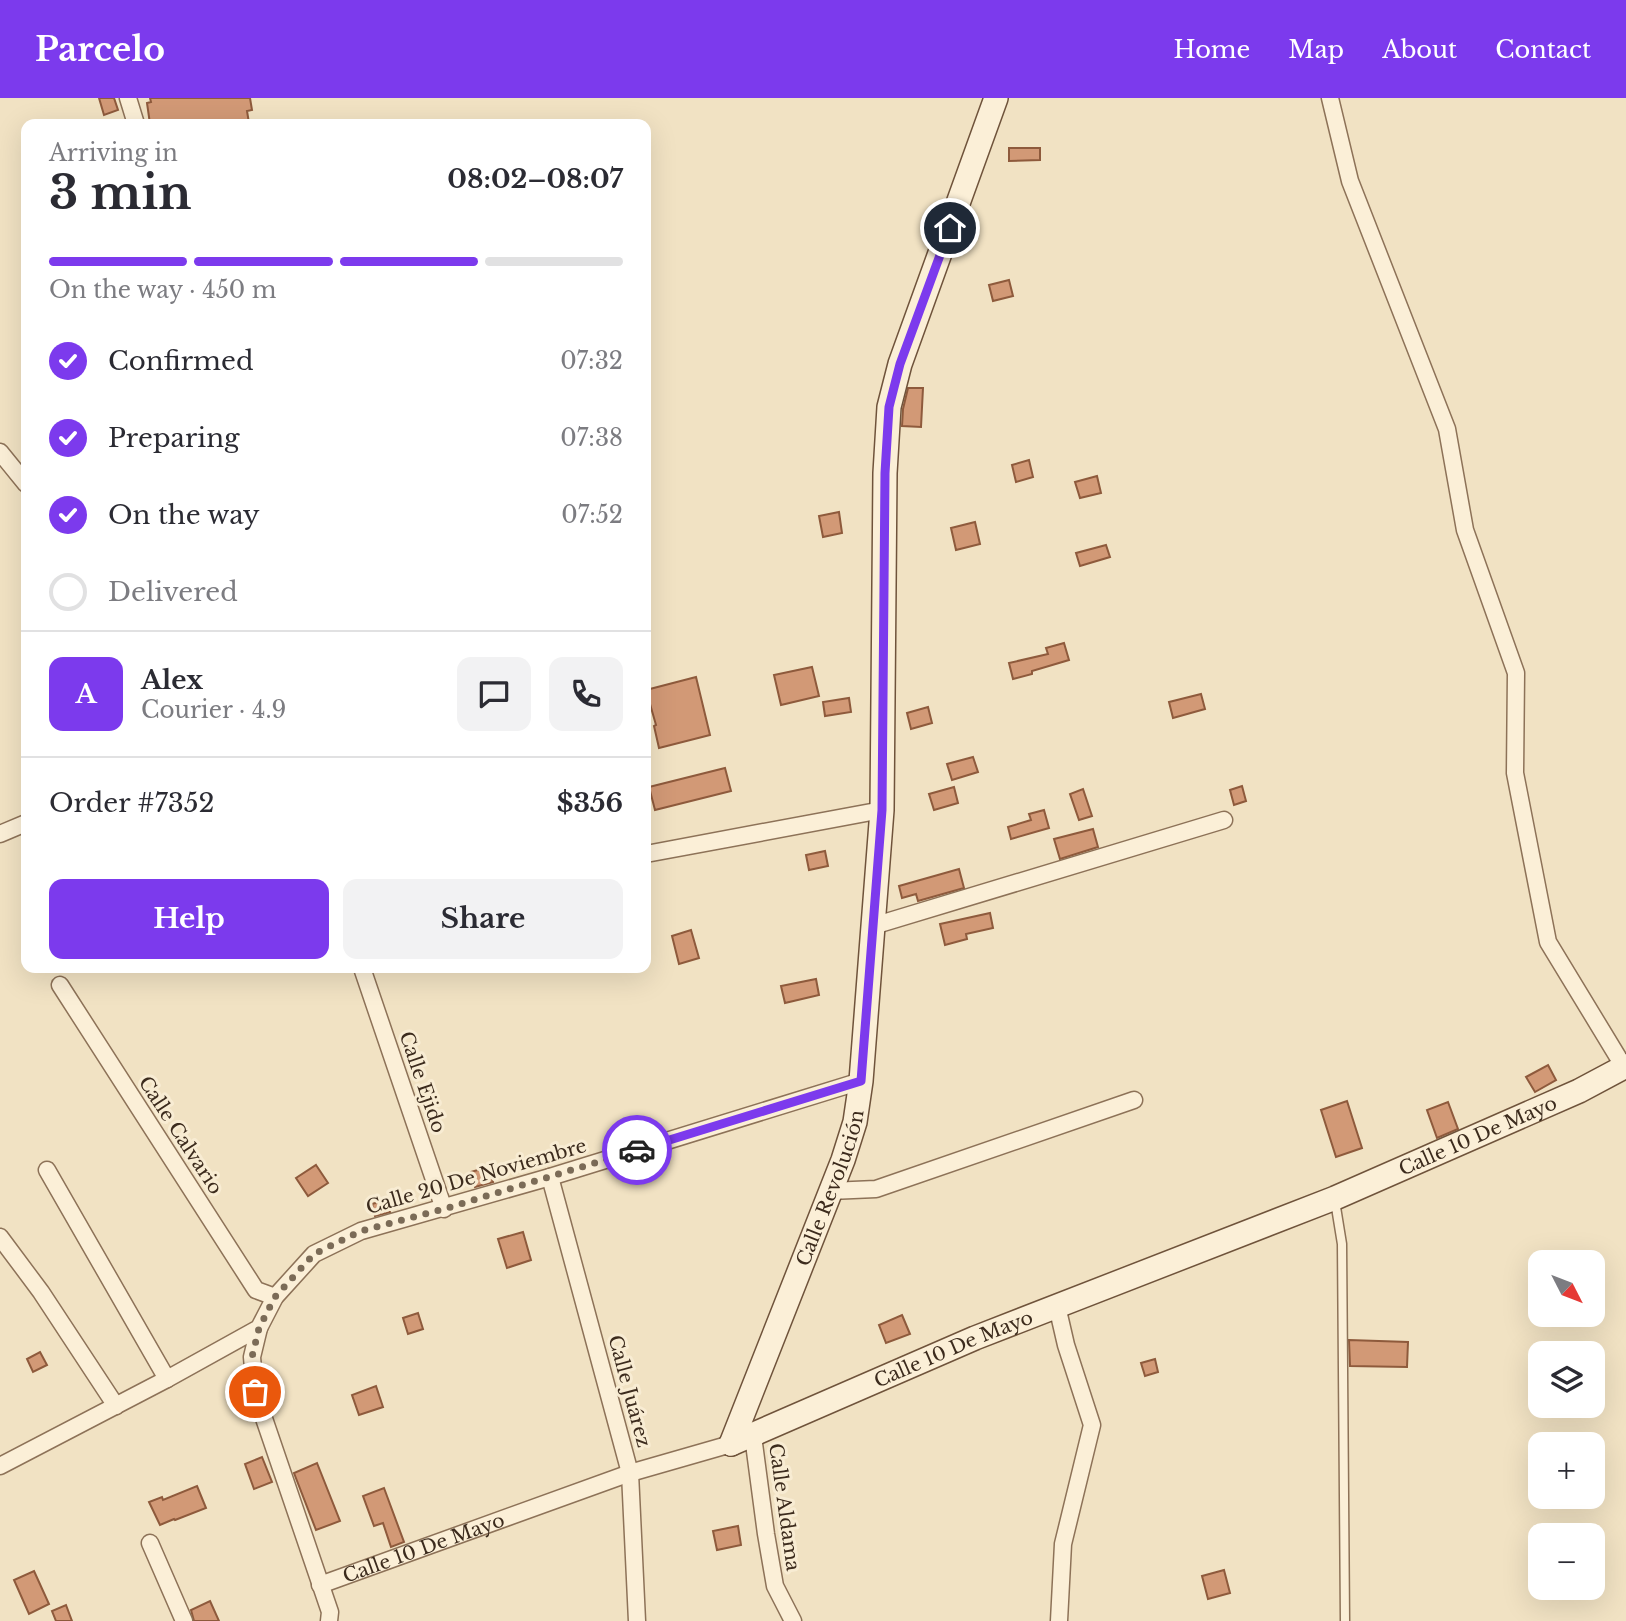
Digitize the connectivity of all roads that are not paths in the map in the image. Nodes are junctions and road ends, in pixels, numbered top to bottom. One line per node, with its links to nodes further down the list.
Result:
1 (128, 98): 4 (street)
2 (996, 98): 7 (street, Calle Revolución)
3 (1330, 98): 15 (street)
4 (134, 119)
5 (0, 453): 6 (street)
6 (21, 478)
7 (882, 810): 11 (street); 12 (street, Calle Revolución)
8 (1224, 820): 12 (street)
9 (21, 825): 10 (street)
10 (0, 834)
11 (651, 854)
12 (873, 926): 16 (street, Calle Revolución)
13 (364, 973): 22 (street, Calle Ejido)
14 (60, 985): 24 (street, Calle Calvario)
15 (1625, 1066): 21 (street, Calle 10 De Mayo)
16 (861, 1081): 19 (street, Calle 20 De Noviembre); 20 (street, Calle Revolución)
17 (1134, 1100): 20 (street)
18 (47, 1170): 27 (street)
19 (551, 1177): 22 (street, Calle 20 De Noviembre); 32 (street, Calle Juárez)
20 (830, 1191): 30 (street, Calle Revolución)
21 (1335, 1198): 25 (street, Calle 10 De Mayo); 40 (lane)
22 (444, 1209): 24 (street, Calle 20 De Noviembre)
23 (0, 1237): 28 (street)
24 (275, 1297): 26 (street, Calle 20 De Noviembre)
25 (1057, 1306): 29 (street, Calle 10 De Mayo); 39 (street)
26 (259, 1328): 27 (street); 34 (street, Calle 20 De Noviembre)
27 (167, 1379): 28 (street)
28 (116, 1406): 31 (street)
29 (753, 1436): 30 (street, Calle 10 De Mayo); 38 (street, Calle Aldama)
30 (731, 1444): 32 (street, Calle 10 De Mayo)
31 (0, 1466)
32 (630, 1473): 34 (street, Calle 10 De Mayo); 37 (street, Calle Juárez)
33 (150, 1543): 35 (street)
34 (320, 1585): 36 (street, Calle 20 De Noviembre)
35 (184, 1621)
36 (330, 1621)
37 (637, 1621)
38 (793, 1621)
39 (1059, 1621)
40 (1345, 1621)

